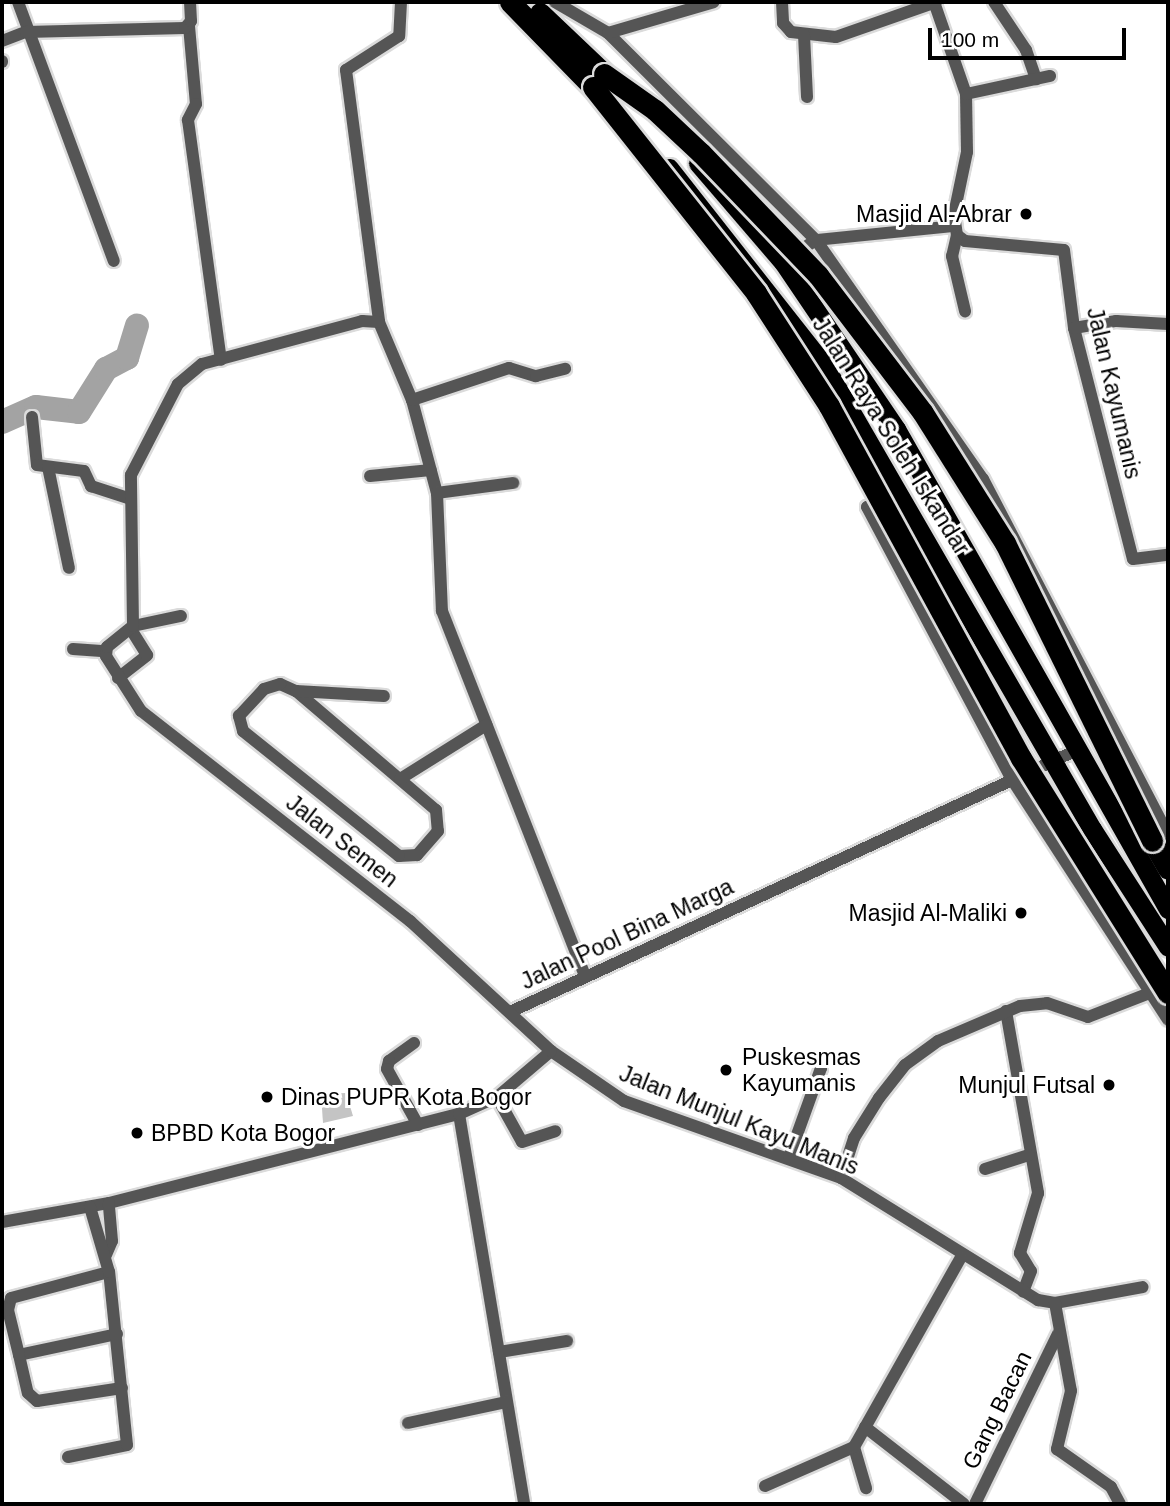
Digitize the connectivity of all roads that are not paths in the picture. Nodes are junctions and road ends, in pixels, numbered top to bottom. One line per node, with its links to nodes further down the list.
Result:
1 (18, 2): 14 (street)
2 (190, 2): 13 (street)
3 (401, 2): 30 (street)
4 (503, 2): 24 (highway, Jalan Raya Soleh Iskandar)
5 (510, 2): 20 (highway)
6 (528, 2): 20 (highway)
7 (541, 2): 23 (highway, Jalan Raya Soleh Iskandar)
8 (555, 2): 15 (street)
9 (714, 2): 15 (street)
10 (782, 2): 16 (street)
11 (935, 2): 16 (street); 21 (street)
12 (994, 2): 19 (street)
13 (189, 26): 14 (street); 33 (street)
14 (26, 32): 17 (street); 27 (street)
15 (608, 33): 26 (street)
16 (804, 34): 22 (street)
17 (2, 41)
18 (1050, 76): 19 (street)
19 (1036, 79): 21 (street)
20 (599, 81): 58 (highway, bridge); 63 (highway, bridge)
21 (966, 93): 25 (street)
22 (807, 97)
23 (700, 165): 24 (highway); 28 (highway, Jalan Raya Soleh Iskandar)
24 (680, 181): 42 (highway, Jalan Raya Soleh Iskandar)
25 (955, 230): 26 (street); 29 (street); 32 (street, Jalan Kayumanis)
26 (816, 240): 28 (street); 58 (street)
27 (114, 261)
28 (783, 262): 54 (highway, Jalan Raya Soleh Iskandar)
29 (965, 311)
30 (379, 322): 33 (street); 35 (street)
31 (1168, 324): 32 (street)
32 (1074, 328): 44 (street, Jalan Kayumanis)
33 (221, 360): 43 (street)
34 (565, 369): 35 (street)
35 (412, 400): 38 (street)
36 (32, 417): 37 (street)
37 (48, 467): 43 (street); 45 (street)
38 (431, 470): 39 (street); 41 (street)
39 (370, 476)
40 (513, 483): 41 (street)
41 (437, 493): 53 (street)
42 (901, 495): 55 (highway, Jalan Raya Soleh Iskandar); 56 (street)
43 (131, 499): 47 (street)
44 (1168, 555)
45 (69, 568)
46 (181, 616): 47 (street)
47 (132, 628): 49 (street); 50 (street)
48 (73, 649): 49 (street)
49 (105, 651): 50 (street, Jalan Semen)
50 (118, 678): 65 (street, Jalan Semen)
51 (296, 691): 52 (street); 57 (street); 57 (street)
52 (384, 696)
53 (486, 725): 57 (street); 62 (street)
54 (1077, 750): 55 (street, Jalan Pool Bina Marga); 60 (highway, Jalan Raya Soleh Iskandar)
55 (1052, 761): 56 (street, Jalan Pool Bina Marga); 61 (highway, Jalan Raya Soleh Iskandar)
56 (1011, 778): 62 (street, Jalan Pool Bina Marga); 63 (street)
57 (400, 779)
58 (1160, 838): 59 (highway)
59 (1168, 870)
60 (1168, 909)
61 (1168, 947)
62 (585, 976): 65 (street, Jalan Pool Bina Marga)
63 (1158, 993): 64 (street); 66 (street)
64 (1006, 1011): 74 (street); 77 (street)
65 (510, 1012): 68 (street, Jalan Pool Bina Marga)
66 (1168, 1020)
67 (414, 1043): 72 (street)
68 (551, 1051): 70 (street); 75 (street, Jalan Munjul Kayu Manis)
69 (818, 1058): 75 (street)
70 (497, 1097): 71 (street); 73 (street)
71 (459, 1114): 72 (street); 90 (street)
72 (418, 1125): 78 (street)
73 (555, 1131)
74 (1029, 1155): 76 (street); 85 (street)
75 (789, 1157): 77 (street, Jalan Munjul Kayu Manis)
76 (985, 1168)
77 (841, 1178): 82 (street, Jalan Munjul Kayu Manis)
78 (109, 1203): 79 (street); 81 (street)
79 (90, 1207): 80 (street); 81 (street)
80 (2, 1222)
81 (106, 1255): 83 (street)
82 (961, 1257): 85 (street, Jalan Munjul Kayu Manis); 95 (street)
83 (109, 1272): 87 (street); 91 (street)
84 (1143, 1287): 86 (street, Jalan Munjul Kayu Manis)
85 (1023, 1293): 86 (street, Jalan Munjul Kayu Manis)
86 (1055, 1303): 88 (street)
87 (117, 1334): 91 (street); 92 (street)
88 (1058, 1334): 102 (street, Gang Bacan); 103 (street)
89 (567, 1341): 90 (street)
90 (499, 1352): 93 (street)
91 (19, 1355): 92 (street)
92 (122, 1388): 97 (street)
93 (506, 1402): 94 (street); 100 (street)
94 (408, 1423)
95 (865, 1427): 96 (street); 101 (street)
96 (855, 1447): 98 (street); 99 (street)
97 (68, 1457)
98 (765, 1486)
99 (866, 1488)
100 (524, 1504)
101 (964, 1504)
102 (975, 1504)
103 (1120, 1504)

